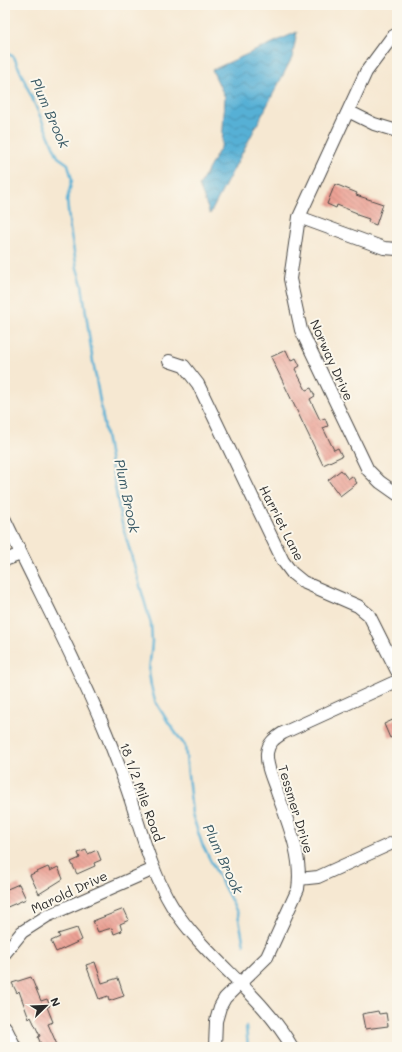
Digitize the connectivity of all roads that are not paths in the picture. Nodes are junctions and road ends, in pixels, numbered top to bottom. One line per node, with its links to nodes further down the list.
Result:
1 (397, 34): 2 (street, Norway Drive)
2 (348, 111): 3 (street); 4 (street, Norway Drive)
3 (397, 131)
4 (299, 217): 5 (street); 7 (street, Norway Drive)
5 (397, 249)
6 (169, 361): 11 (street, Harriet Lane)
7 (397, 494)
8 (5, 520): 9 (street, 18 1/2 Mile Road)
9 (21, 554): 10 (street); 14 (street, 18 1/2 Mile Road)
10 (5, 560)
11 (397, 670)
12 (397, 681): 15 (street, Tessmer Drive)
13 (397, 841): 15 (street)
14 (154, 869): 16 (street, Marold Drive); 17 (street, 18 1/2 Mile Road)
15 (299, 879): 17 (street, Tessmer Drive)
16 (5, 953)
17 (241, 984): 20 (street, Tessmer Drive); 21 (street, 18 1/2 Mile Road)
18 (5, 1027): 19 (street)
19 (15, 1047)
20 (215, 1047)
21 (292, 1047)

